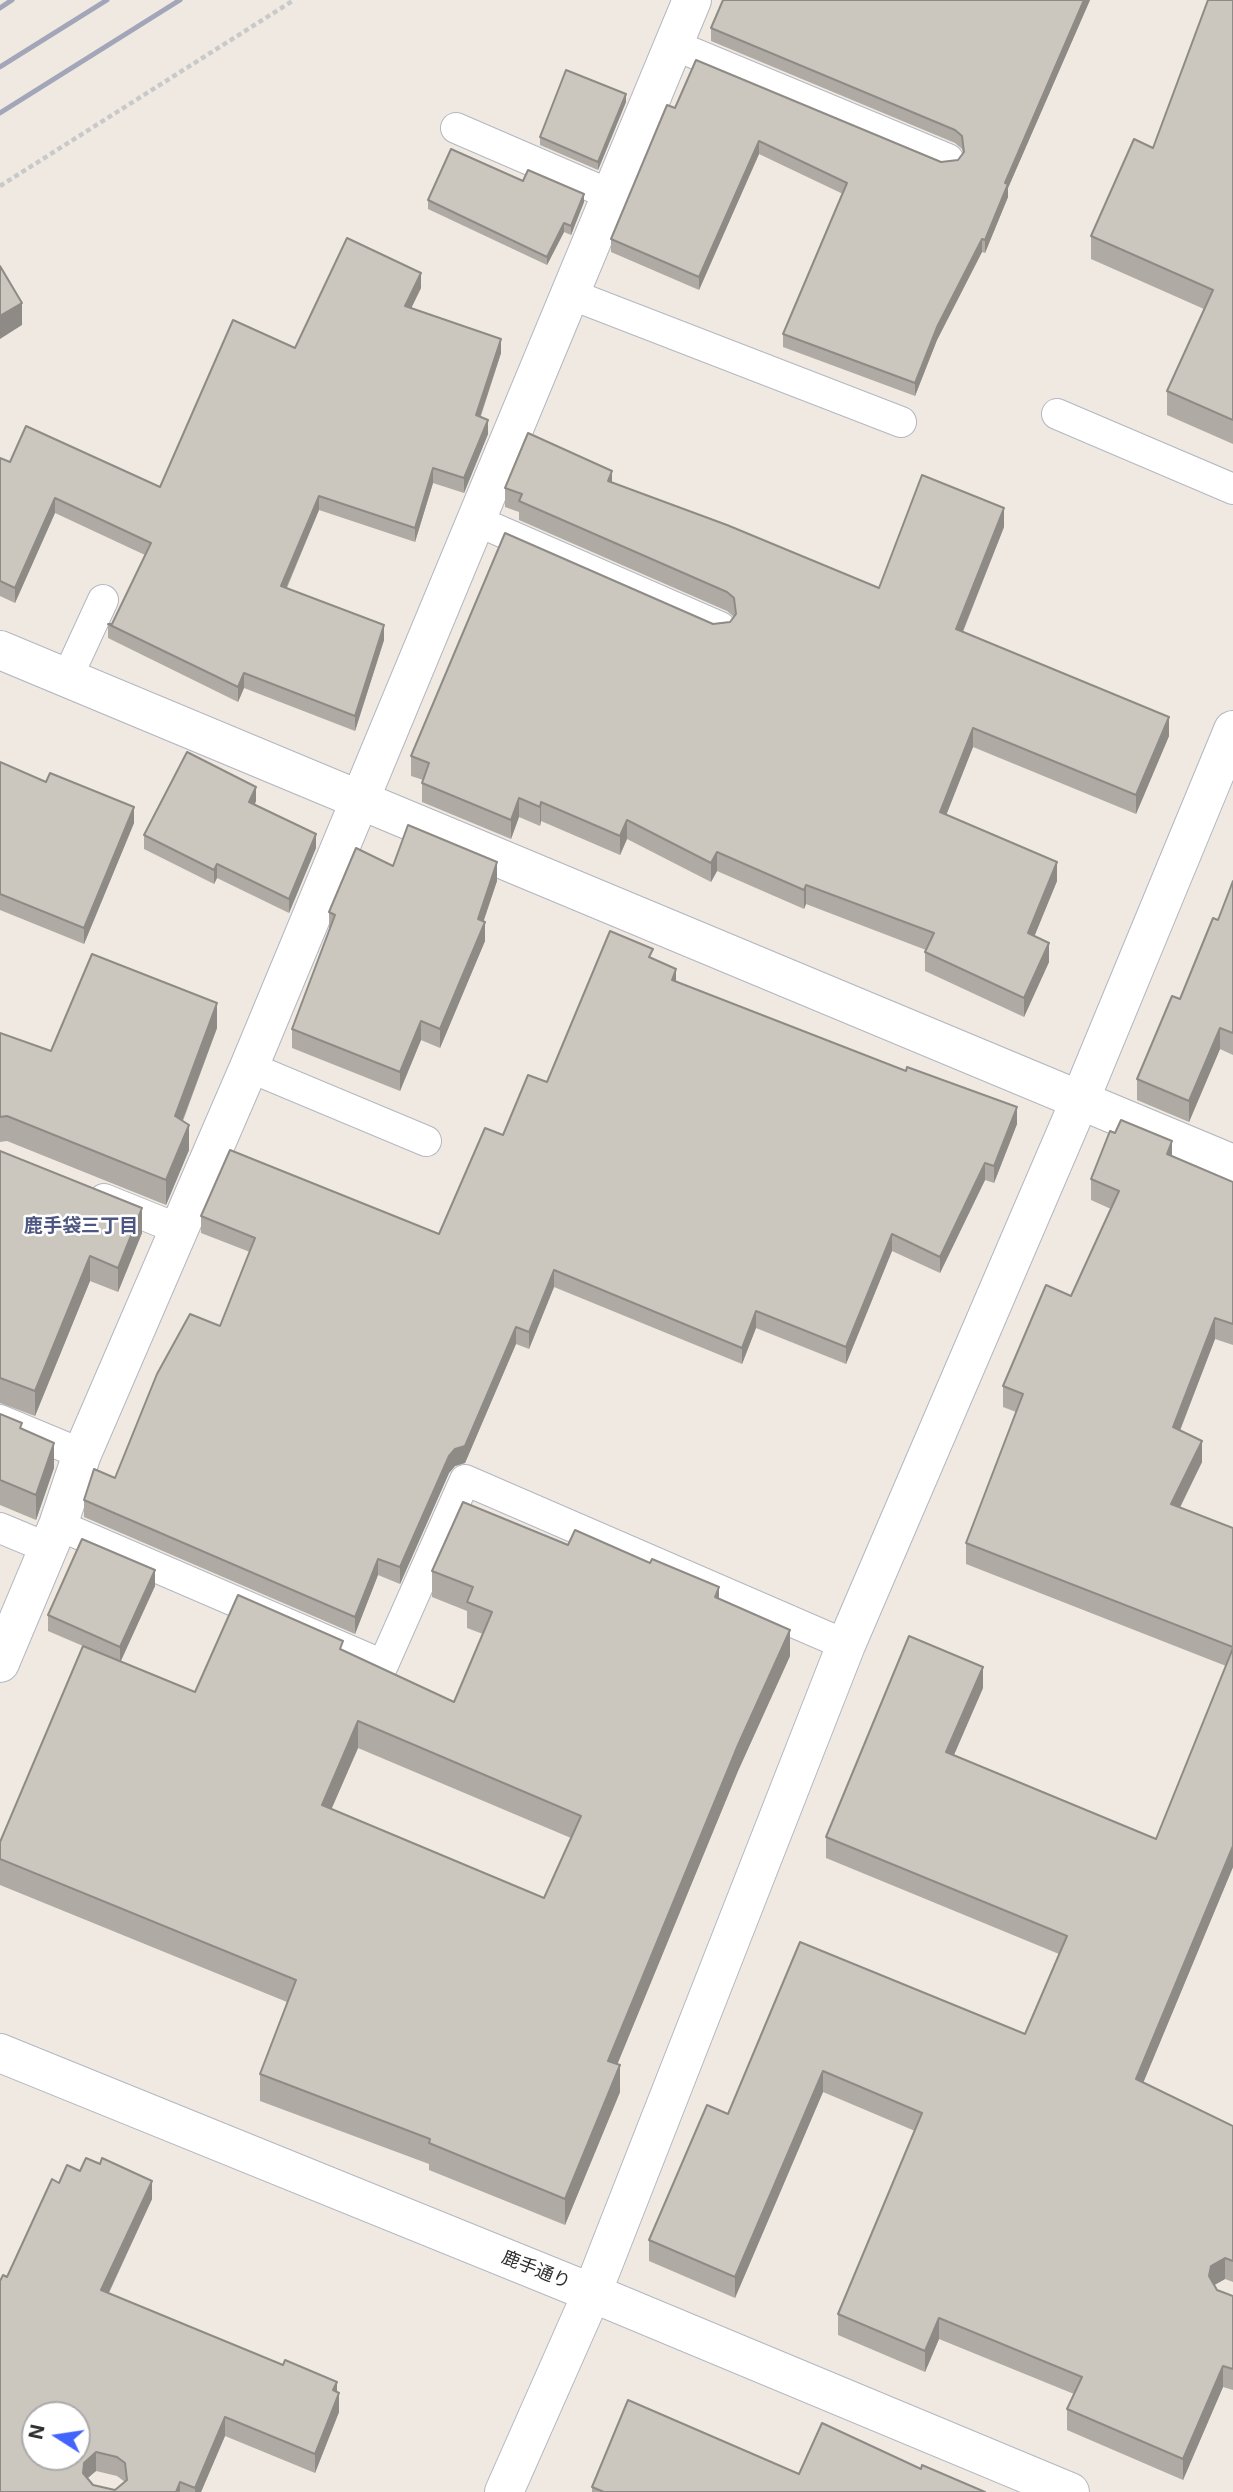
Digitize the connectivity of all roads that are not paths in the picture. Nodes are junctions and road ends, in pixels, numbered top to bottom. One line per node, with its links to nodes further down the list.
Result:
1 (692, 0): 2 (street)
2 (674, 45): 4 (lane); 5 (street)
3 (456, 128): 5 (lane)
4 (948, 159)
5 (611, 195): 6 (street)
6 (570, 294): 8 (lane); 10 (street)
7 (1057, 414): 9 (lane)
8 (901, 422)
9 (1233, 489)
10 (477, 521): 12 (lane); 16 (street)
11 (103, 600): 14 (lane)
12 (720, 627)
13 (0, 650): 14 (street)
14 (68, 678): 16 (street)
15 (1233, 730): 18 (street)
16 (361, 800): 17 (street); 18 (street)
17 (249, 1068): 19 (lane); 22 (street)
18 (1080, 1100): 20 (street); 27 (street)
19 (426, 1141)
20 (1233, 1164)
21 (78, 1188): 22 (lane)
22 (181, 1230): 24 (street)
23 (0, 1420): 24 (lane)
24 (82, 1454): 26 (street)
25 (0, 1528): 26 (lane)
26 (53, 1536): 27 (lane); 28 (street)
27 (846, 1645): 30 (street)
28 (0, 1663)
29 (0, 2053): 30 (street, 鹿手通り)
30 (592, 2293): 31 (street); 32 (street, 鹿手通り)
31 (504, 2492)
32 (1070, 2492)

